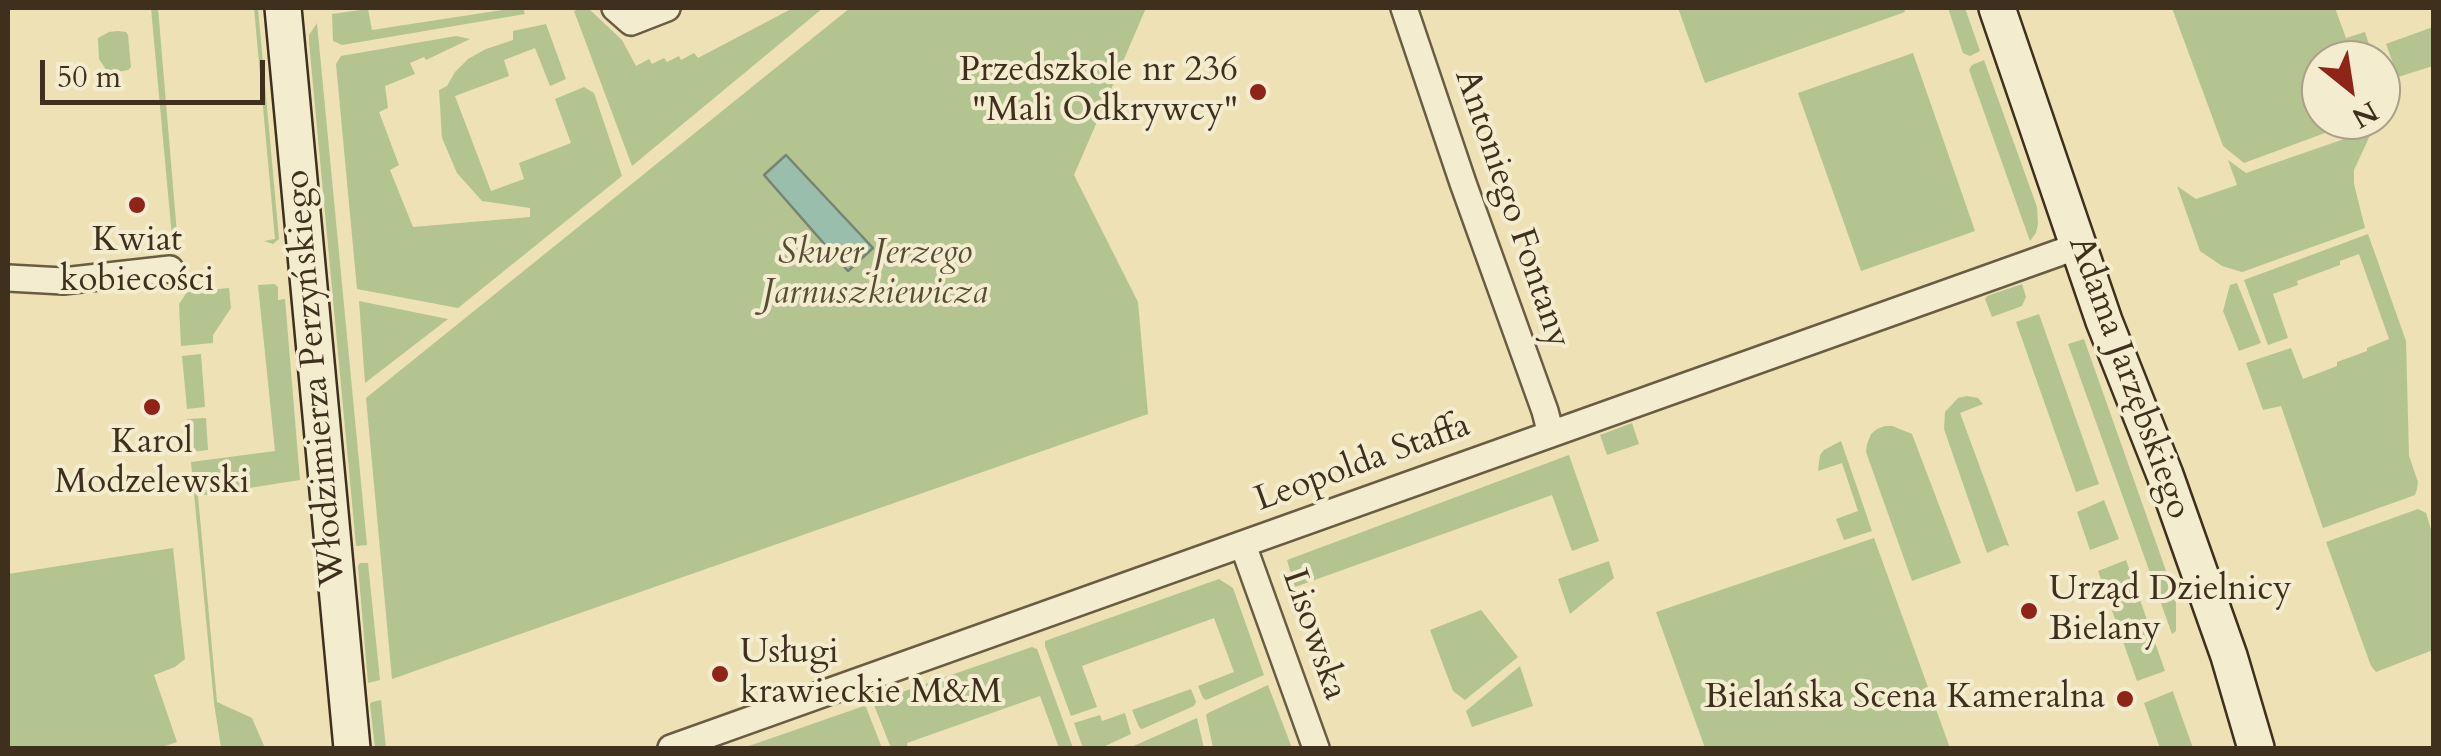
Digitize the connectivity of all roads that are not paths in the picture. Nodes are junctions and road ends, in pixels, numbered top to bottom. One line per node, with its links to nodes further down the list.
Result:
1 (284, 8): 11 (street, Włodzimierza Perzyńskiego)
2 (615, 8): 3 (street)
3 (667, 8)
4 (1404, 8): 9 (street, Antoniego Fontany)
5 (1997, 8): 6 (street, Adama Jarzębskiego)
6 (2078, 246): 9 (street, Leopolda Staffa); 14 (street, Adama Jarzębskiego)
7 (170, 269): 8 (street)
8 (8, 278)
9 (1551, 434): 10 (street, Leopolda Staffa)
10 (1243, 545): 12 (street, Leopolda Staffa); 13 (street, Lisowska)
11 (352, 748)
12 (671, 748)
13 (1316, 748)
14 (2256, 748)

